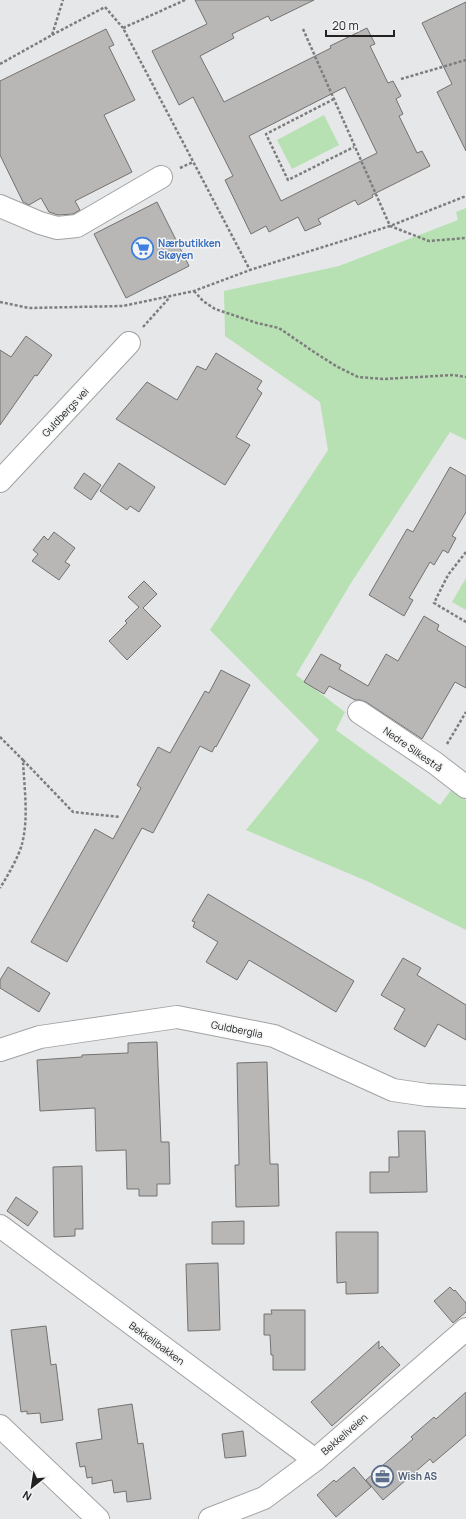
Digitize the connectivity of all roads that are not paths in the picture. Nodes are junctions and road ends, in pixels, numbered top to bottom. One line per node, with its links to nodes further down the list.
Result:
1 (161, 178): 2 (street)
2 (0, 206)
3 (128, 343): 4 (street, Guldbergs vei)
4 (0, 481)
5 (360, 712): 6 (street, Nedre Silkestrå)
6 (466, 787)
7 (0, 1050): 8 (street, Guldberglia)
8 (466, 1097)
9 (0, 1226): 12 (street, Bekkelibakken)
10 (466, 1329): 12 (street, Bekkeliveien)
11 (0, 1426): 13 (street)
12 (315, 1460): 14 (street, Bekkeliveien)
13 (98, 1519)
14 (210, 1519)

